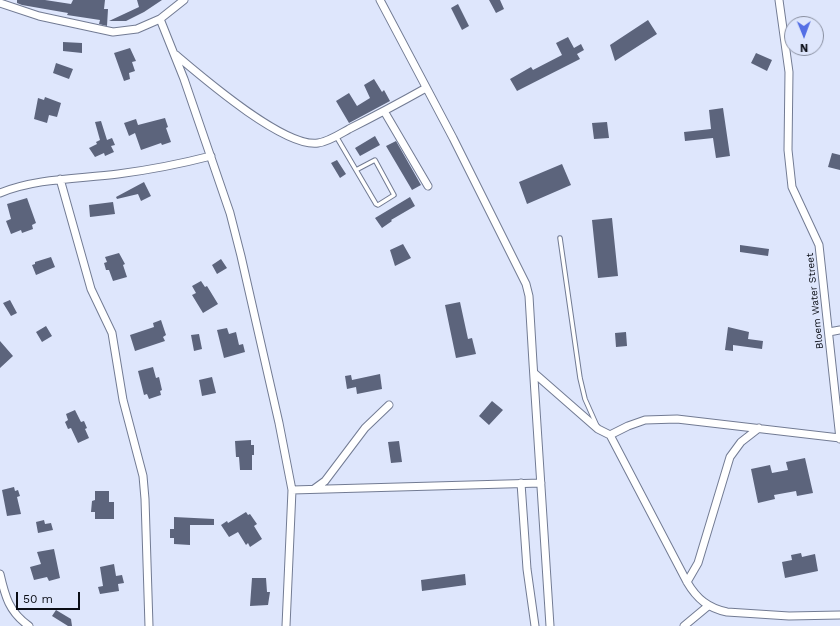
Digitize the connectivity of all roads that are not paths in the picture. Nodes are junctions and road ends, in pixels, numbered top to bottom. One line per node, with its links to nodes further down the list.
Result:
1 (184, 0): 5 (street)
2 (380, 0): 7 (street)
3 (779, 0): 17 (street, Bloem Water Street)
4 (5, 3): 5 (street)
5 (160, 19): 6 (street)
6 (174, 54): 9 (street); 10 (street)
7 (426, 88): 8 (street); 18 (street)
8 (384, 111): 9 (street); 13 (street)
9 (336, 135): 11 (lane)
10 (211, 156): 12 (street); 27 (street)
11 (356, 170): 11 (lane)
12 (60, 179): 14 (street); 33 (street)
13 (428, 186)
14 (0, 193)
15 (560, 238): 21 (lane)
16 (840, 330): 17 (street)
17 (828, 332): 23 (street, Bloem Water Street)
18 (534, 373): 21 (street); 25 (street)
19 (389, 405): 26 (street)
20 (759, 428): 22 (street); 23 (street); 29 (street)
21 (598, 429): 22 (street)
22 (610, 435): 29 (street)
23 (840, 438)
24 (521, 483): 25 (street); 26 (street); 35 (street)
25 (541, 483): 36 (street)
26 (314, 489): 27 (street)
27 (292, 490): 34 (street)
28 (0, 574): 32 (street)
29 (687, 582): 30 (street)
30 (708, 606): 31 (street); 37 (street)
31 (840, 616)
32 (30, 626)
33 (149, 626)
34 (286, 626)
35 (535, 626)
36 (550, 626)
37 (684, 626)

